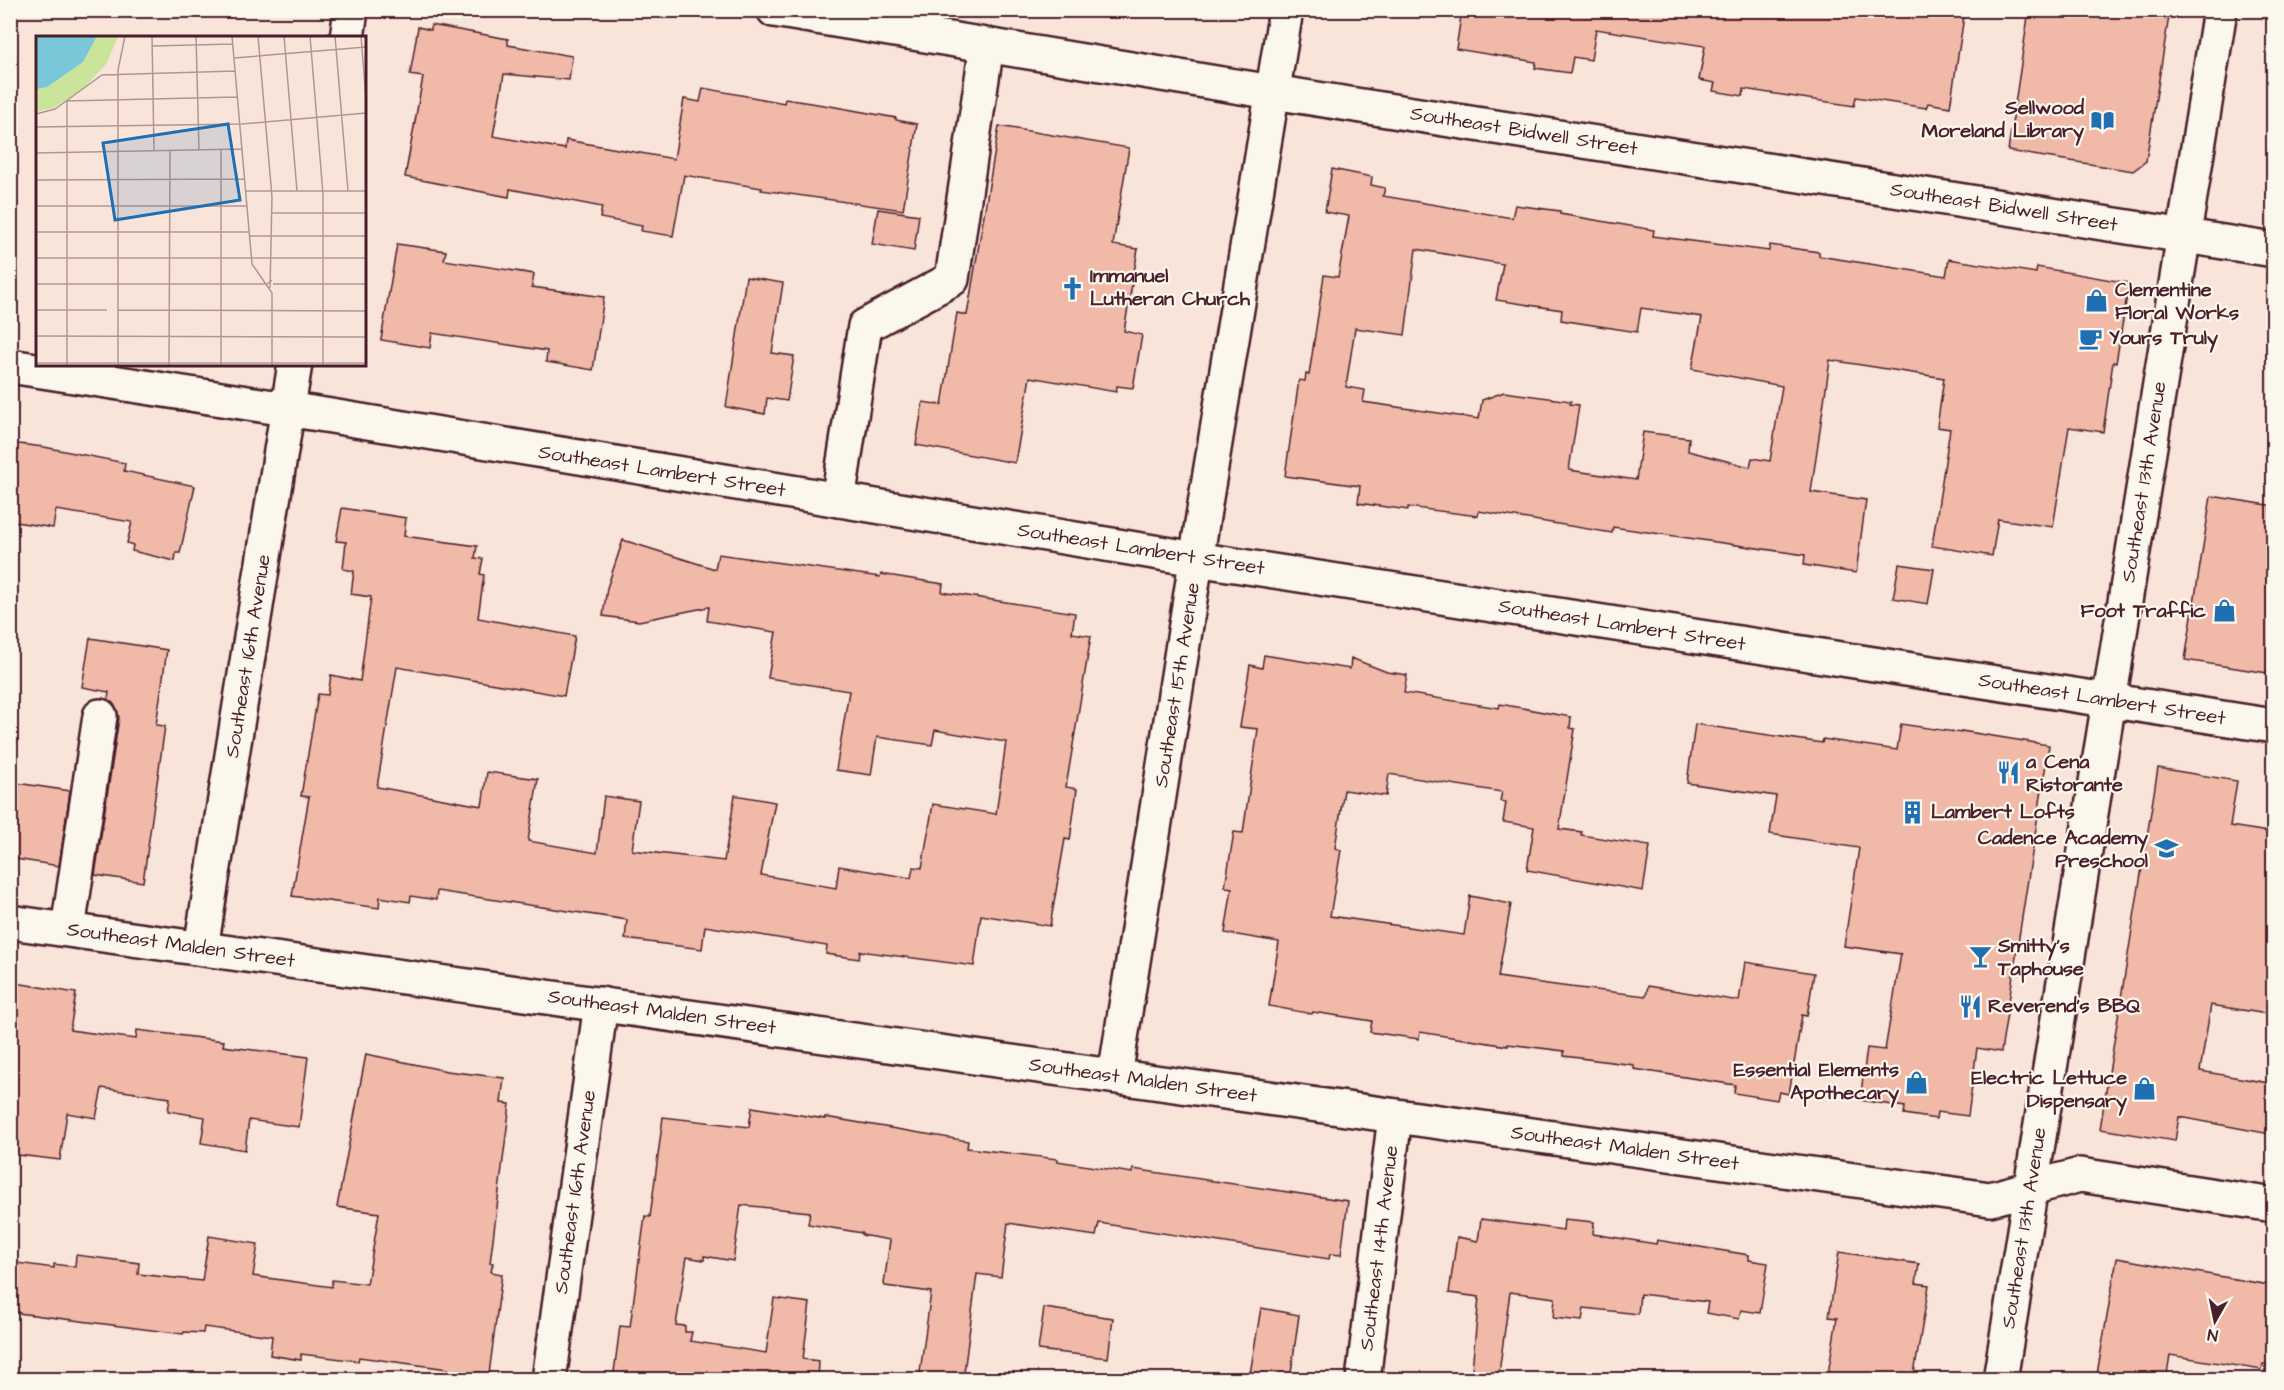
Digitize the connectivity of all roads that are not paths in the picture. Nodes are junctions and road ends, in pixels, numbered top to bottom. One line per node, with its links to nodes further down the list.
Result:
1 (351, 10): 5 (street)
2 (774, 10): 6 (street, Southeast Bidwell Street)
3 (1286, 10): 7 (street, Southeast 15th Avenue)
4 (2220, 10): 8 (street, Southeast 13th Avenue)
5 (347, 36)
6 (987, 45): 7 (street, Southeast Bidwell Street); 13 (street)
7 (1273, 92): 8 (street, Southeast Bidwell Street); 14 (street, Southeast 15th Avenue)
8 (2185, 236): 9 (street, Southeast Bidwell Street); 15 (street, Southeast 13th Avenue)
9 (2274, 250)
10 (10, 366): 12 (street, Southeast Lambert Street)
11 (295, 366): 12 (street, Southeast 16th Avenue)
12 (288, 410): 13 (street, Southeast Lambert Street); 20 (street, Southeast 16th Avenue)
13 (838, 500): 14 (street, Southeast Lambert Street)
14 (1197, 559): 15 (street, Southeast Lambert Street); 22 (street, Southeast 15th Avenue)
15 (2109, 700): 17 (street, Southeast Lambert Street); 24 (street, Southeast 13th Avenue)
16 (100, 716): 19 (street)
17 (2274, 726)
18 (10, 922): 19 (street, Southeast Malden Street)
19 (68, 929): 20 (street, Southeast Malden Street)
20 (201, 948): 21 (street, Southeast Malden Street)
21 (601, 1004): 22 (street, Southeast Malden Street); 26 (street, Southeast 16th Avenue)
22 (1115, 1076): 23 (street, Southeast Malden Street)
23 (1395, 1116): 24 (street, Southeast Malden Street); 27 (street, Southeast 14th Avenue)
24 (2030, 1188): 25 (street, Southeast Malden Street); 28 (street, Southeast 13th Avenue)
25 (2274, 1205)
26 (549, 1380)
27 (1363, 1380)
28 (2000, 1380)

